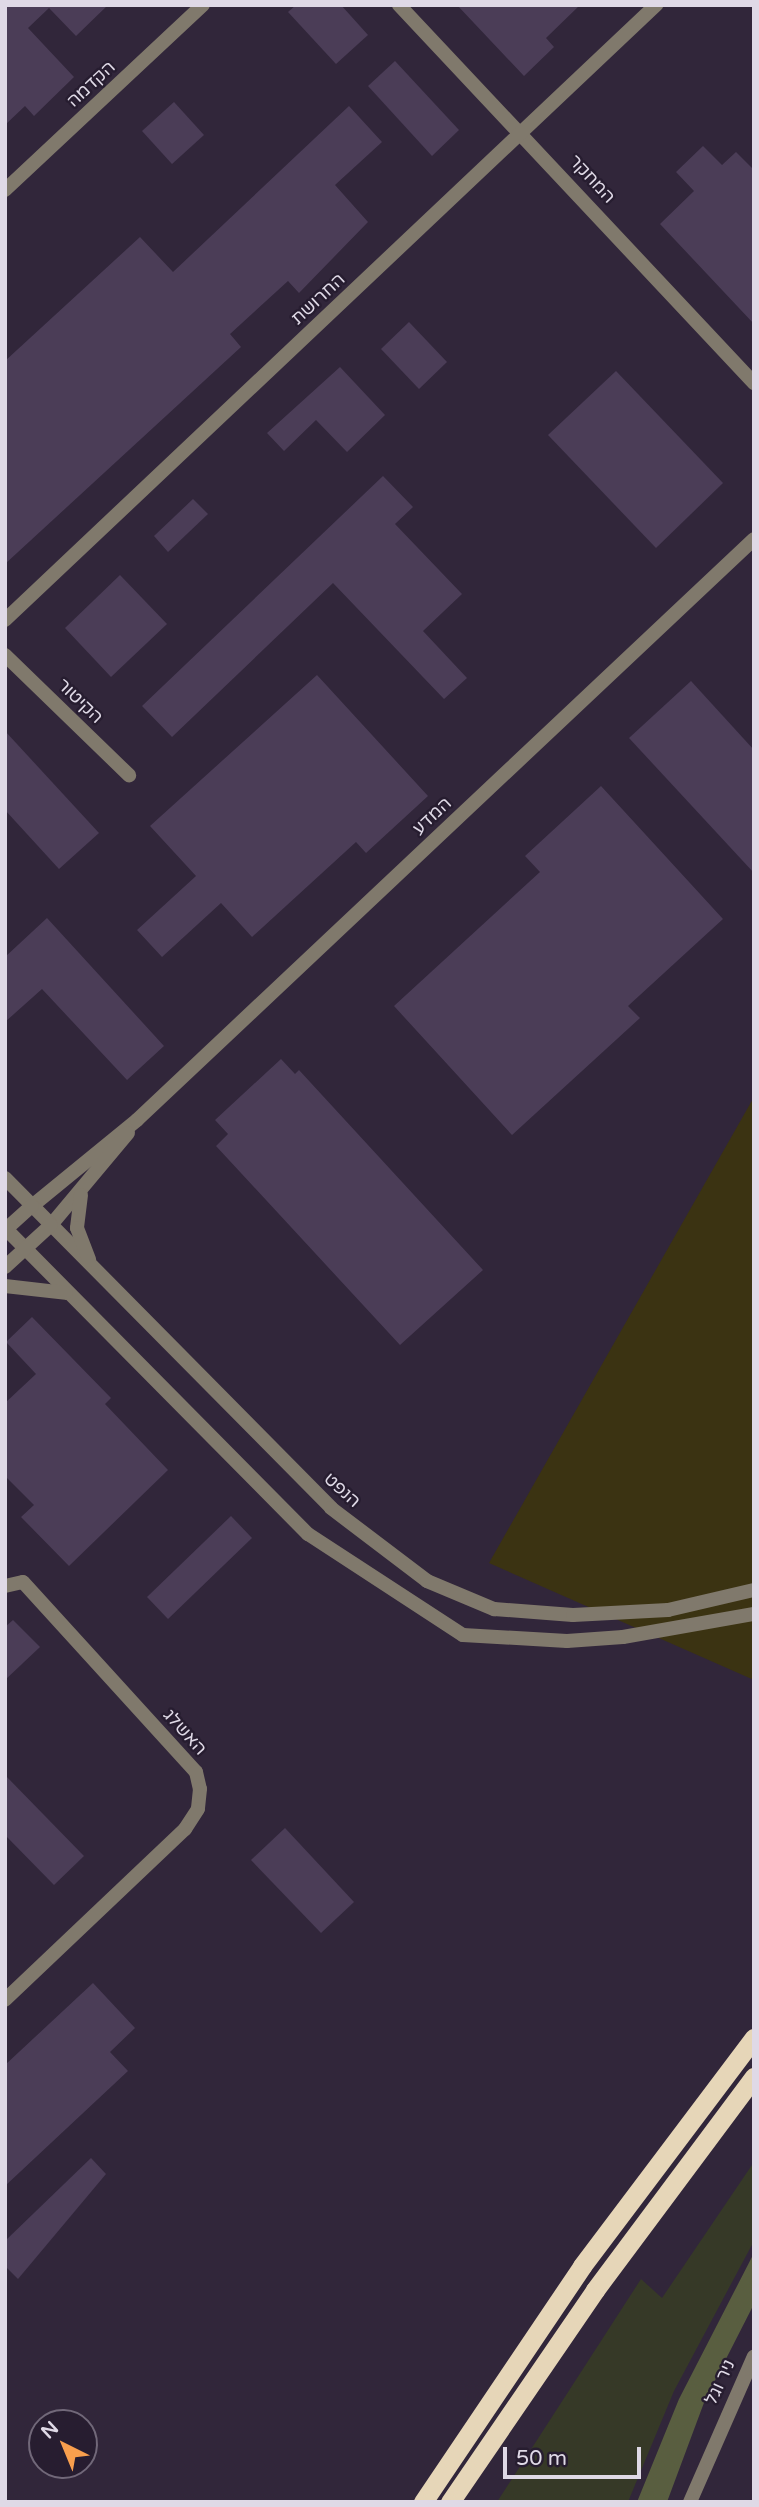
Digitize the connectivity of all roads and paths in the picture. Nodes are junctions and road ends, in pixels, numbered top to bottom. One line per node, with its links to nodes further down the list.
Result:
1 (203, 5): 5 (street, הקדמה)
2 (399, 5): 4 (street, המחקר)
3 (656, 5): 4 (street, החרושת)
4 (523, 133): 6 (street, המחקר); 8 (street, החרושת)
5 (5, 190)
6 (754, 383)
7 (754, 539): 11 (street, המדע)
8 (5, 620)
9 (5, 655): 10 (street, הקיטור)
10 (129, 775)
11 (137, 1121): 13 (street, המדע); 14 (street, המדע)
12 (5, 1178): 14 (street, הנפט)
13 (81, 1195): 15 (street, המדע); 19 (street)
14 (32, 1206): 15 (street, הנפט); 16 (street, המדע)
15 (51, 1226): 17 (street, המדע); 19 (street, הנפט)
16 (6, 1229): 17 (street)
17 (25, 1249): 18 (street, המדע); 21 (street)
18 (5, 1267)
19 (93, 1268): 23 (street, הנפט)
20 (5, 1286): 21 (street)
21 (69, 1294): 24 (street)
22 (5, 1586): 25 (street, האשלג)
23 (754, 1590)
24 (754, 1614)
25 (5, 2000)
26 (754, 2038): 29 (highway)
27 (754, 2077): 30 (highway)
28 (754, 2356): 31 (street, ניר וגל)
29 (423, 2502)
30 (450, 2502)
31 (690, 2502)

